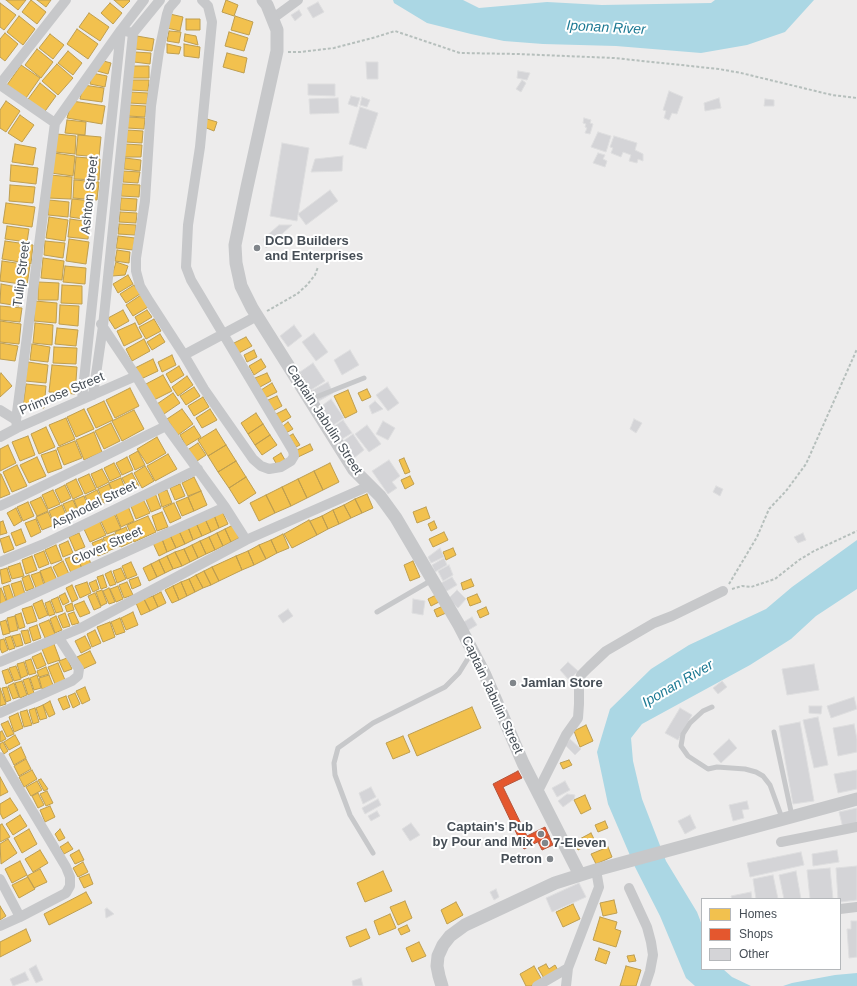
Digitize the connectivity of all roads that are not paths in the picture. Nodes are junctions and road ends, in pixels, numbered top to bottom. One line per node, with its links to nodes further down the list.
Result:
1 (66, 0): 11 (street)
2 (144, 0): 9 (street)
3 (160, 0): 10 (street)
4 (176, 0): 17 (street)
5 (202, 0): 16 (street)
6 (263, 0): 8 (street, Captain Jabulin Street)
7 (298, 0): 8 (street)
8 (272, 19): 14 (street, Captain Jabulin Street)
9 (121, 30): 10 (street); 12 (street); 13 (street, Ashton Street)
10 (133, 33): 15 (street, Ashton Street)
11 (0, 84): 12 (street)
12 (55, 123): 24 (street, Tulip Street)
13 (91, 314): 15 (street); 21 (street, Ashton Street)
14 (257, 316): 16 (street); 22 (street, Captain Jabulin Street)
15 (103, 326): 18 (street); 20 (street, Ashton Street)
16 (222, 334): 17 (street); 17 (street)
17 (184, 356)
18 (136, 376): 20 (street, Primrose Street); 25 (street)
19 (364, 378): 22 (lane)
20 (93, 395): 21 (street, Primrose Street)
21 (82, 400): 24 (street, Primrose Street)
22 (310, 400): 28 (street, Captain Jabulin Street)
23 (0, 410): 24 (street)
24 (17, 424): 26 (street, Primrose Street)
25 (166, 426): 27 (street); 29 (street)
26 (0, 437)
27 (198, 469): 30 (street); 32 (street, Asphodel Street)
28 (369, 486): 31 (street); 33 (street, Captain Jabulin Street)
29 (0, 506)
30 (225, 507): 31 (street); 35 (street, Clover Street)
31 (246, 540): 37 (street)
32 (0, 562)
33 (433, 580): 36 (lane); 38 (street, Captain Jabulin Street)
34 (723, 591): 44 (street)
35 (0, 609)
36 (377, 612)
37 (59, 638): 39 (street); 41 (street)
38 (473, 651): 44 (street, Captain Jabulin Street); 49 (lane)
39 (0, 662)
40 (712, 706): 46 (lane)
41 (0, 713)
42 (774, 732): 46 (lane)
43 (1, 762): 56 (street)
44 (538, 792): 51 (street, Captain Jabulin Street)
45 (857, 799): 46 (street)
46 (787, 818): 50 (street)
47 (857, 827): 48 (street)
48 (782, 842)
49 (373, 853)
50 (596, 870): 51 (street); 58 (street)
51 (580, 875): 59 (street)
52 (0, 879): 56 (street)
53 (629, 888): 62 (street)
54 (857, 907): 55 (street)
55 (841, 910)
56 (20, 917): 57 (street)
57 (0, 926)
58 (568, 968): 60 (street); 61 (street)
59 (442, 986)
60 (537, 986)
61 (566, 986)
62 (645, 986)

